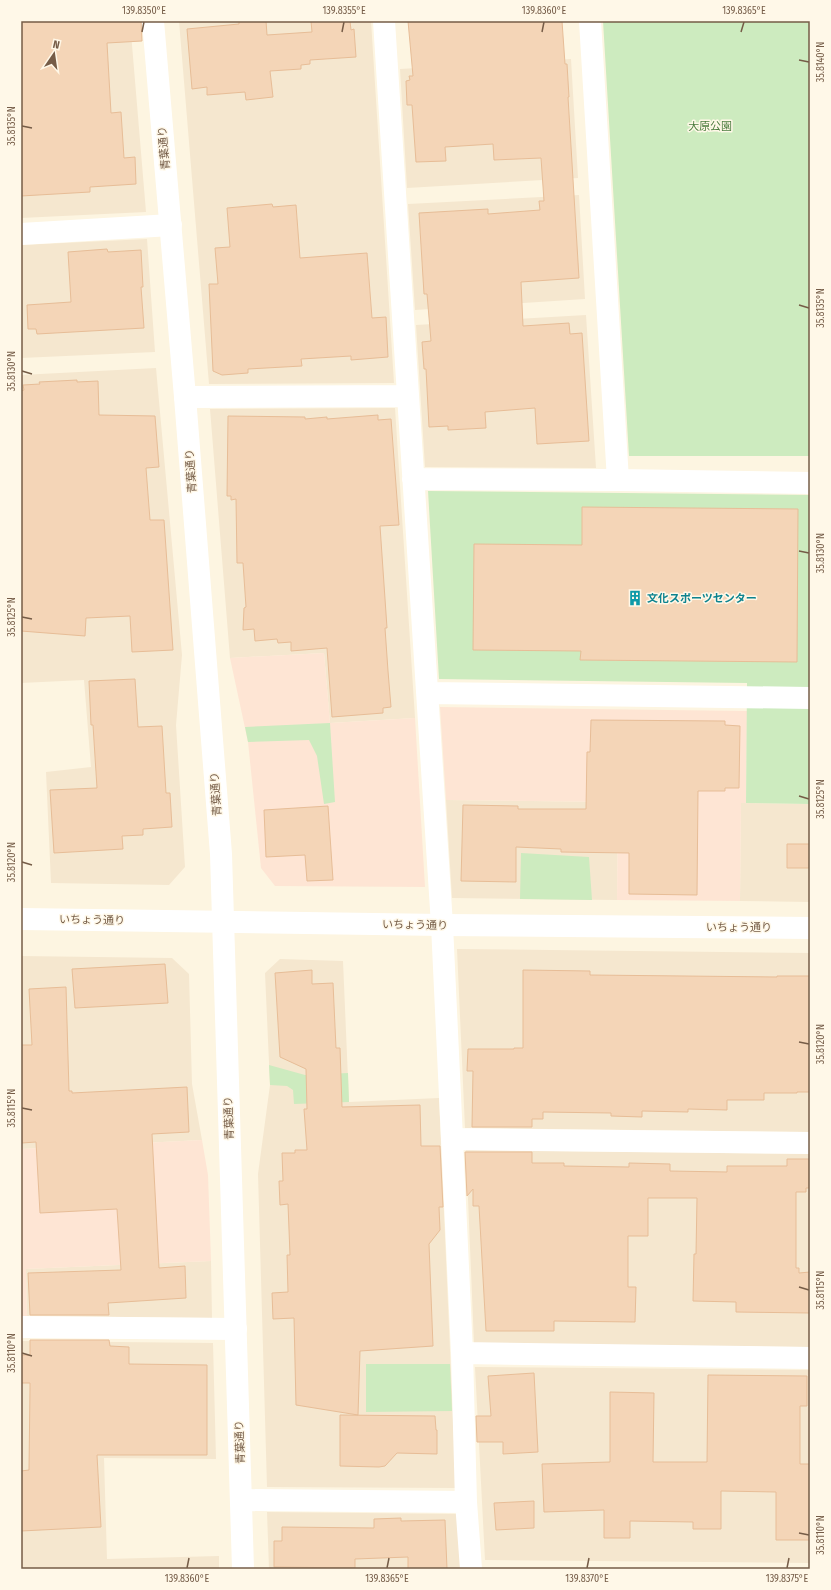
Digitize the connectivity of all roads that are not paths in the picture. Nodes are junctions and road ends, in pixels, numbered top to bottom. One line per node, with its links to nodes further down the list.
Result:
1 (154, 21): 4 (street, 青葉通り)
2 (384, 21): 6 (street)
3 (590, 21): 9 (street)
4 (171, 225): 5 (street); 7 (street, 青葉通り)
5 (21, 234)
6 (408, 396): 7 (street); 8 (street)
7 (185, 397): 14 (street, 青葉通り)
8 (414, 479): 9 (street); 11 (street)
9 (618, 480): 10 (street)
10 (810, 483)
11 (427, 693): 12 (street); 15 (street)
12 (810, 698)
13 (21, 919): 14 (street, いちょう通り)
14 (223, 922): 15 (street, いちょう通り); 20 (street, 青葉通り)
15 (442, 925): 16 (street, いちょう通り); 17 (street)
16 (810, 928)
17 (452, 1139): 18 (street); 21 (street)
18 (810, 1143)
19 (21, 1327): 20 (street)
20 (236, 1329): 23 (street, 青葉通り)
21 (462, 1353): 22 (street); 24 (street)
22 (810, 1358)
23 (241, 1500): 24 (street); 25 (street, 青葉通り)
24 (466, 1502): 26 (street)
25 (243, 1569)
26 (471, 1569)

